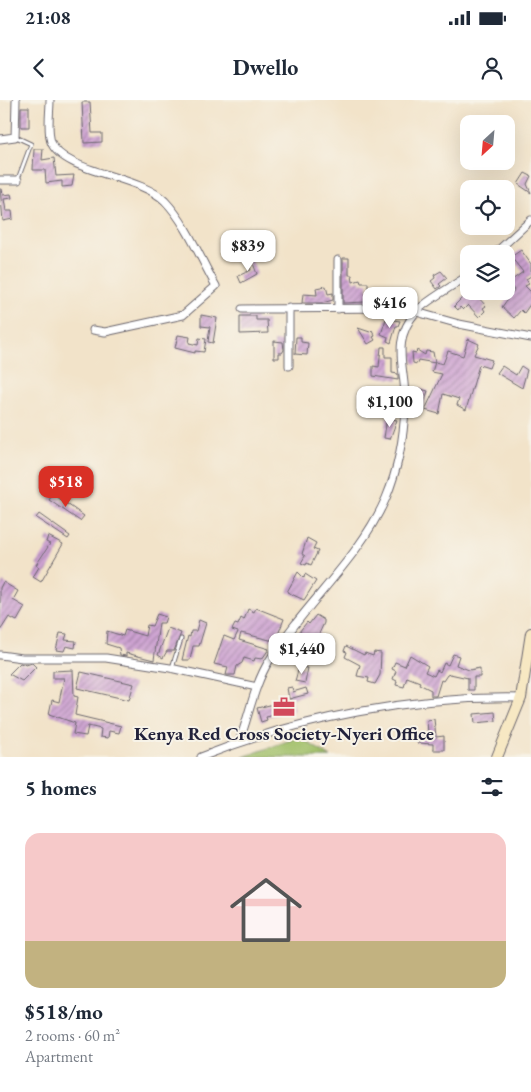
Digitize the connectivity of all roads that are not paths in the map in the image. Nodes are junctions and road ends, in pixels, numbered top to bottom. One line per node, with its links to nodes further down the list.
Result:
1 (16, 100): 3 (street)
2 (50, 100): 15 (street)
3 (15, 137): 4 (street); 6 (lane)
4 (0, 139)
5 (0, 180): 6 (street)
6 (18, 180)
7 (531, 220): 8 (street)
8 (504, 245)
9 (338, 260): 13 (street)
10 (460, 281): 14 (street)
11 (289, 308): 12 (street); 13 (street); 17 (street)
12 (242, 309)
13 (338, 309): 14 (street)
14 (416, 312): 16 (street); 22 (street)
15 (93, 330)
16 (531, 338)
17 (289, 366)
18 (531, 633): 23 (main road)
19 (181, 639): 21 (lane)
20 (0, 655): 21 (street)
21 (172, 669): 22 (street)
22 (258, 688): 24 (street)
23 (521, 698): 24 (street); 26 (main road)
24 (239, 742): 25 (street)
25 (201, 757)
26 (497, 757)

